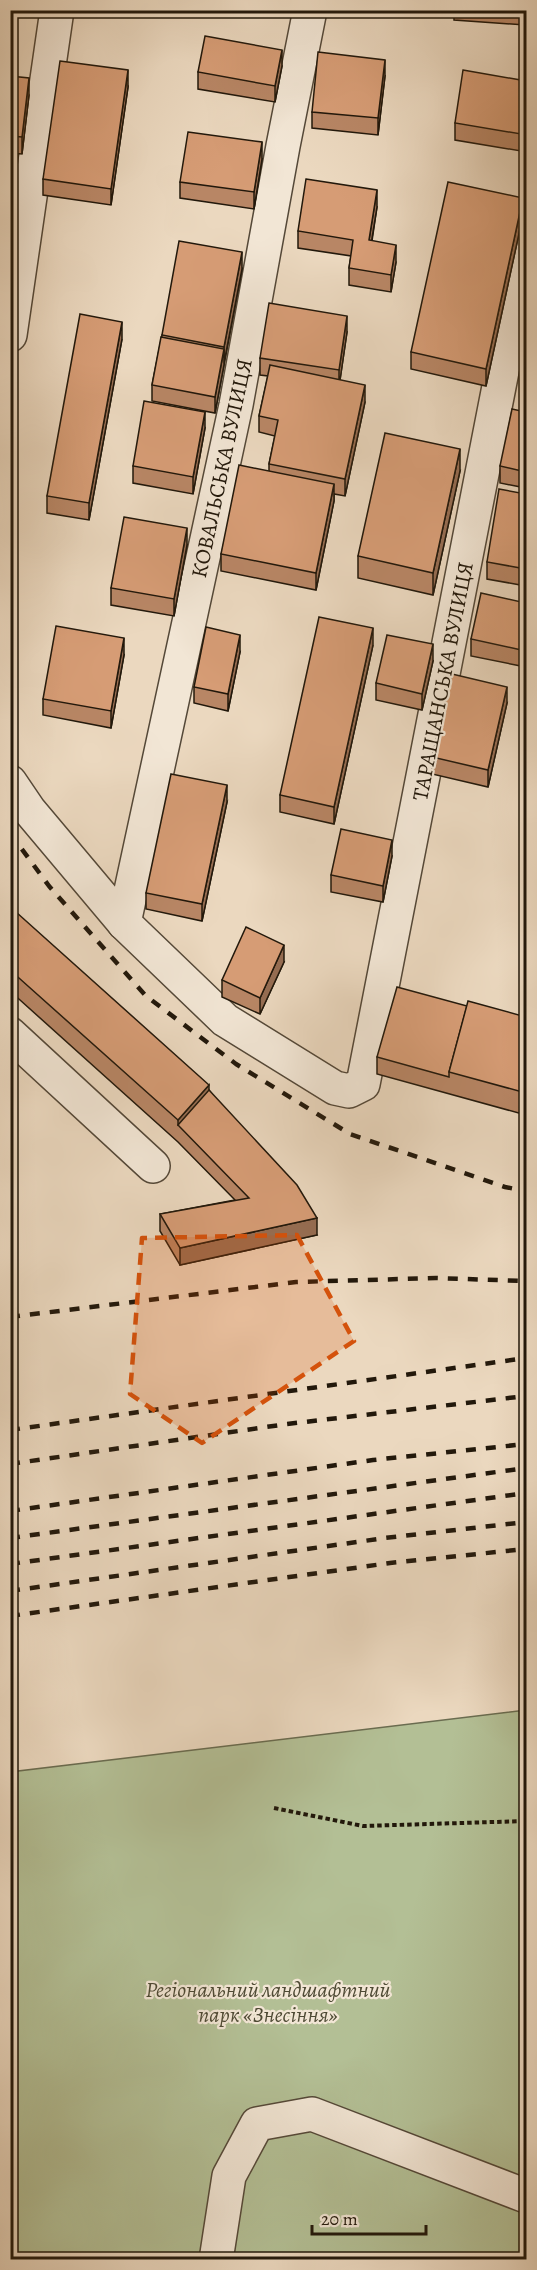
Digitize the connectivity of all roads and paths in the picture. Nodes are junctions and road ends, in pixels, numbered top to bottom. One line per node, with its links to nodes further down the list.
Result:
1 (57, 10): 4 (street)
2 (310, 10): 6 (street, КОВАЛЬСЬКА ВУЛИЦЯ)
3 (526, 248): 6 (street, ТАРАЩАНСЬКА ВУЛИЦЯ)
4 (10, 335)
5 (10, 782): 6 (street)
6 (124, 923)
7 (10, 1034): 8 (street)
8 (153, 1166)
9 (274, 1808): 10 (path)
10 (526, 1821)
11 (526, 2196): 12 (street)
12 (216, 2259)

